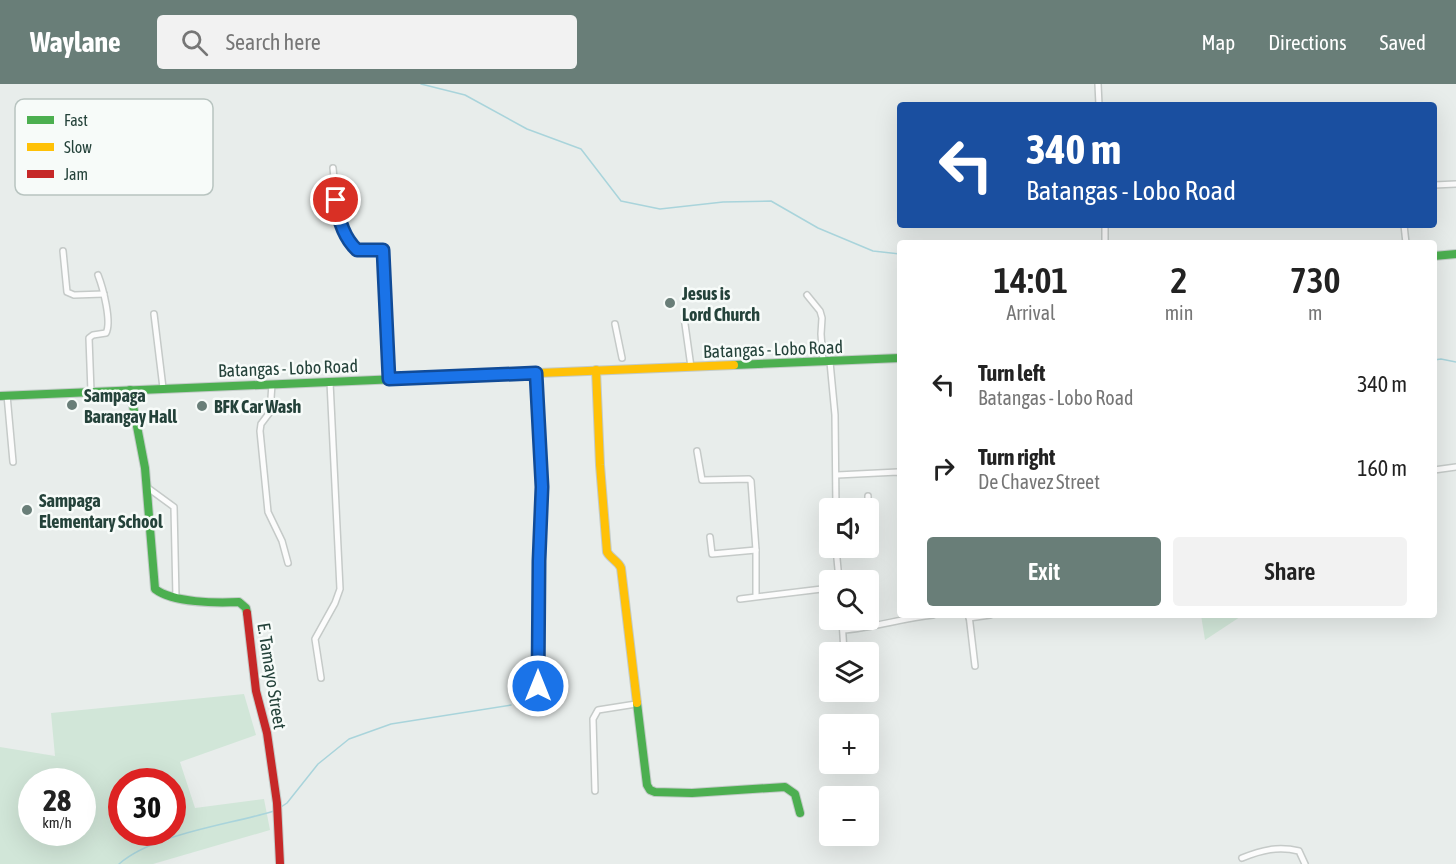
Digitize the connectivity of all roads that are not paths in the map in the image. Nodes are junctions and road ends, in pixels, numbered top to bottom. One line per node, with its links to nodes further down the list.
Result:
1 (1098, 84): 2 (street)
2 (1099, 102)
3 (333, 168): 21 (street)
4 (1456, 184): 5 (street)
5 (1437, 185)
6 (63, 251): 10 (street)
7 (1456, 254): 8 (street)
8 (1437, 256)
9 (98, 275): 10 (street)
10 (104, 294): 26 (street)
11 (807, 295): 16 (street)
12 (154, 314): 24 (street)
13 (684, 317): 18 (street)
14 (615, 324): 17 (street)
15 (897, 358): 16 (street, Batangas - Lobo Road)
16 (827, 362): 18 (street, Batangas - Lobo Road); 33 (street)
17 (622, 363): 18 (street, Batangas - Lobo Road); 19 (street, Batangas - Lobo Road)
18 (690, 367)
19 (596, 370): 20 (street, Batangas - Lobo Road); 51 (street)
20 (536, 373): 21 (street, Batangas - Lobo Road); 50 (street)
21 (389, 379): 22 (street, Batangas - Lobo Road)
22 (330, 382): 23 (street, Batangas - Lobo Road); 49 (street)
23 (272, 384): 24 (street, Batangas - Lobo Road); 38 (street)
24 (163, 388): 25 (street, Batangas - Lobo Road)
25 (130, 390): 26 (street, Batangas - Lobo Road); 34 (street, E. Tamayo Street)
26 (91, 392): 27 (street, Batangas - Lobo Road)
27 (3, 395): 29 (street)
28 (697, 451): 37 (street)
29 (13, 462)
30 (1456, 467): 31 (street)
31 (1437, 470)
32 (897, 472): 33 (street)
33 (837, 475): 35 (street)
34 (148, 488): 41 (street); 41 (street, E. Tamayo Street)
35 (837, 498)
36 (710, 537): 37 (street)
37 (756, 550): 40 (street)
38 (288, 563)
39 (819, 589): 40 (street)
40 (756, 596): 42 (street)
41 (176, 597): 55 (street, E. Tamayo Street)
42 (740, 599)
43 (910, 618): 45 (street)
44 (969, 618): 48 (street)
45 (879, 626)
46 (843, 630): 47 (street)
47 (844, 642)
48 (975, 666)
49 (321, 678)
50 (538, 686)
51 (636, 704): 52 (street); 53 (street)
52 (595, 791)
53 (800, 813)
54 (1242, 858): 56 (street)
55 (280, 864)
56 (1305, 864)

